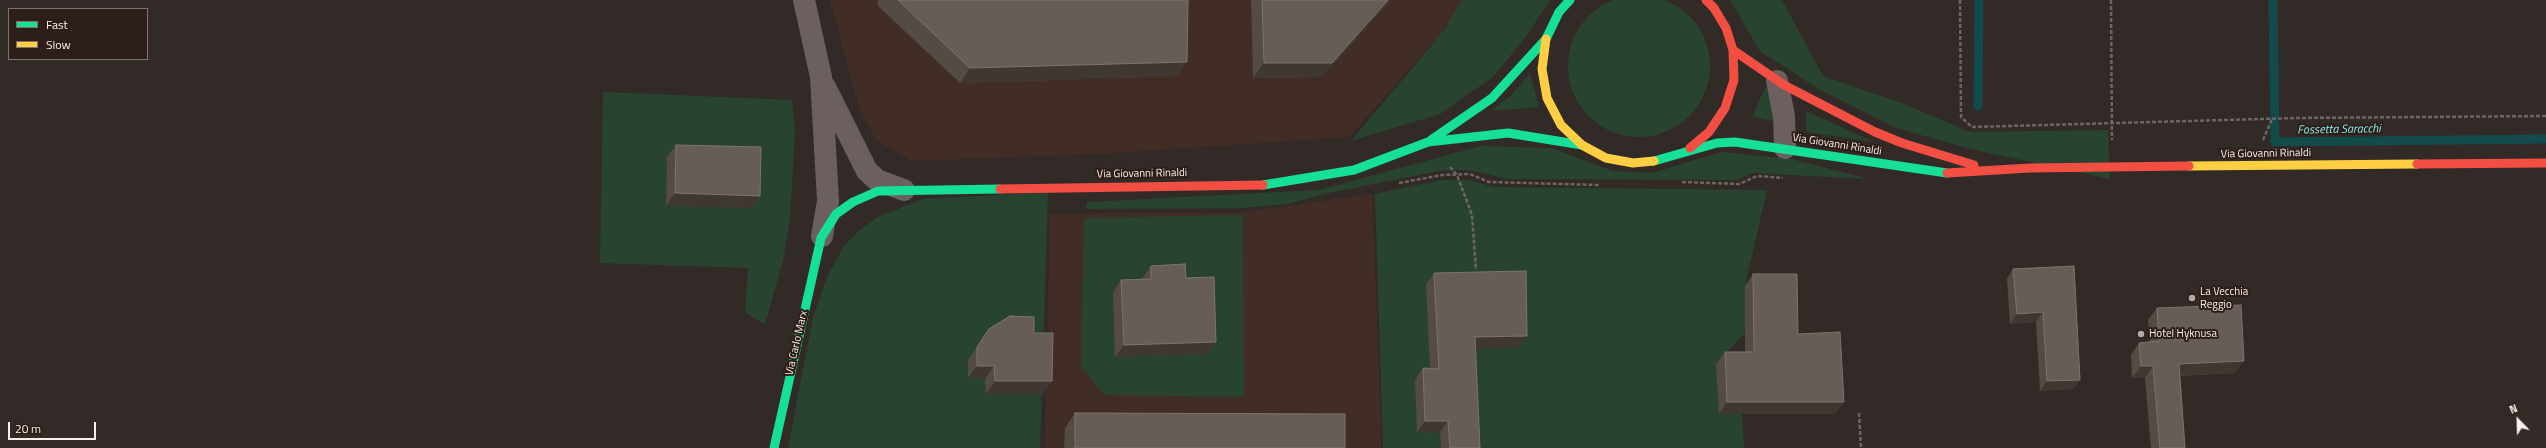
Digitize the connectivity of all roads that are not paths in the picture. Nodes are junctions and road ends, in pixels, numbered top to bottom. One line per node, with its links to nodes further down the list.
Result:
1 (804, 0): 7 (street, Via Carlo Marx)
2 (1570, 0): 5 (street, Via Giovanni Rinaldi)
3 (1706, 0): 4 (street, Via Giovanni Rinaldi)
4 (1712, 4): 6 (street, Via Giovanni Rinaldi)
5 (1546, 39): 9 (street, Via Giovanni Rinaldi); 10 (street, Via Giovanni Rinaldi)
6 (1733, 50): 8 (street, Via Giovanni Rinaldi); 12 (street, Via Giovanni Rinaldi)
7 (821, 77): 13 (street, Via Carlo Marx); 16 (street, Via Carlo Marx)
8 (1777, 81): 11 (street); 15 (street, Via Giovanni Rinaldi)
9 (1428, 142): 10 (street, Via Giovanni Rinaldi); 17 (street, Via Giovanni Rinaldi)
10 (1582, 145): 12 (street, Via Giovanni Rinaldi)
11 (1785, 148): 12 (street, Via Giovanni Rinaldi); 15 (street, Via Giovanni Rinaldi)
12 (1686, 151)
13 (859, 159): 17 (street, Via Carlo Marx); 18 (street, Via Carlo Marx)
14 (2546, 163): 15 (street, Via Giovanni Rinaldi)
15 (1986, 169)
16 (827, 184): 18 (street); 19 (street, Via Carlo Marx)
17 (904, 190): 18 (street, Via Giovanni Rinaldi)
18 (853, 202): 19 (street, Via Carlo Marx)
19 (821, 238): 20 (street, Via Carlo Marx)
20 (774, 448)

